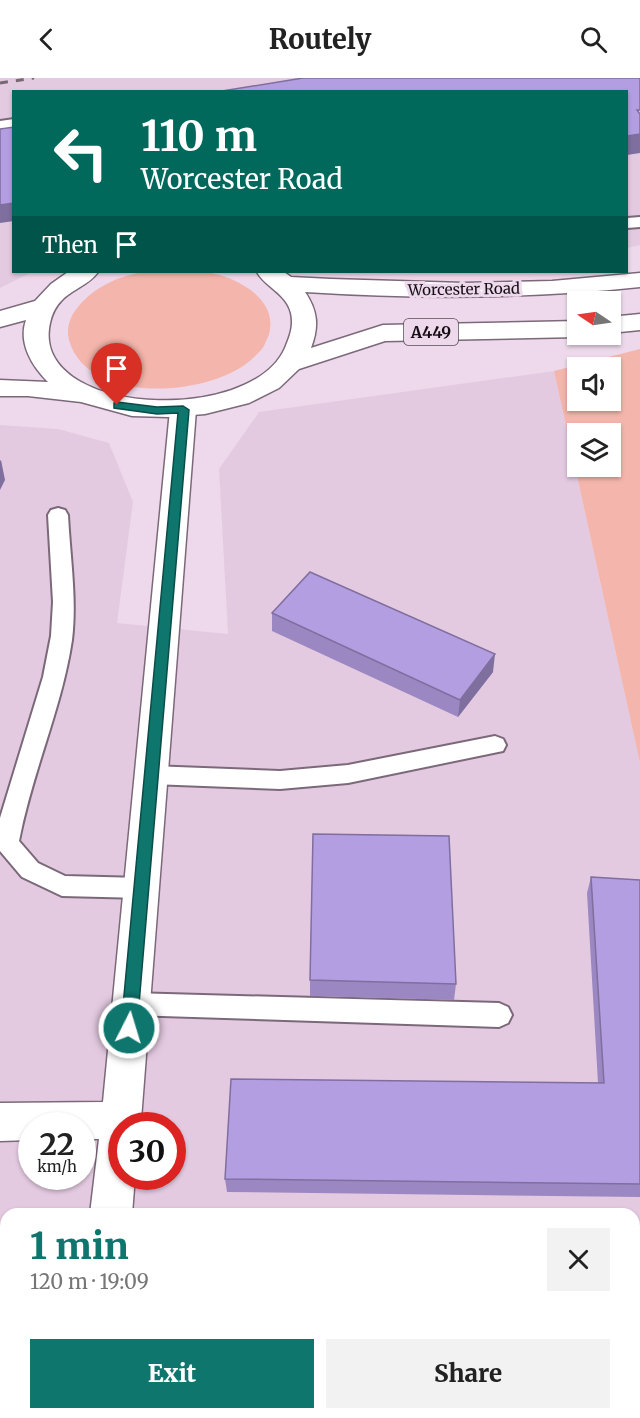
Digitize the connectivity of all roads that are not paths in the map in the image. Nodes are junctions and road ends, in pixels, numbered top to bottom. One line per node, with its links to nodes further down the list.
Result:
1 (83, 273): 4 (main road)
2 (278, 278): 3 (main road, Worcester Road / A449); 9 (main road, Worcester Road / A449)
3 (640, 280)
4 (43, 308): 5 (main road); 11 (main road, Worcester Road / A449)
5 (0, 319)
6 (640, 322): 7 (main road)
7 (621, 325)
8 (567, 329): 9 (main road, Worcester Road / A449)
9 (289, 364): 12 (main road, Worcester Road / A449)
10 (0, 388): 11 (main road, Worcester Road / A449)
11 (84, 395): 12 (main road, Worcester Road / A449)
12 (183, 410): 15 (main road)
13 (58, 515): 16 (lane)
14 (495, 745): 15 (lane)
15 (151, 775): 16 (main road)
16 (142, 888): 17 (main road)
17 (131, 1005): 18 (lane); 19 (main road)
18 (499, 1015)
19 (122, 1112)
20 (108, 1120): 21 (main road)
21 (0, 1122)
22 (114, 1190): 23 (main road)
23 (112, 1208)

